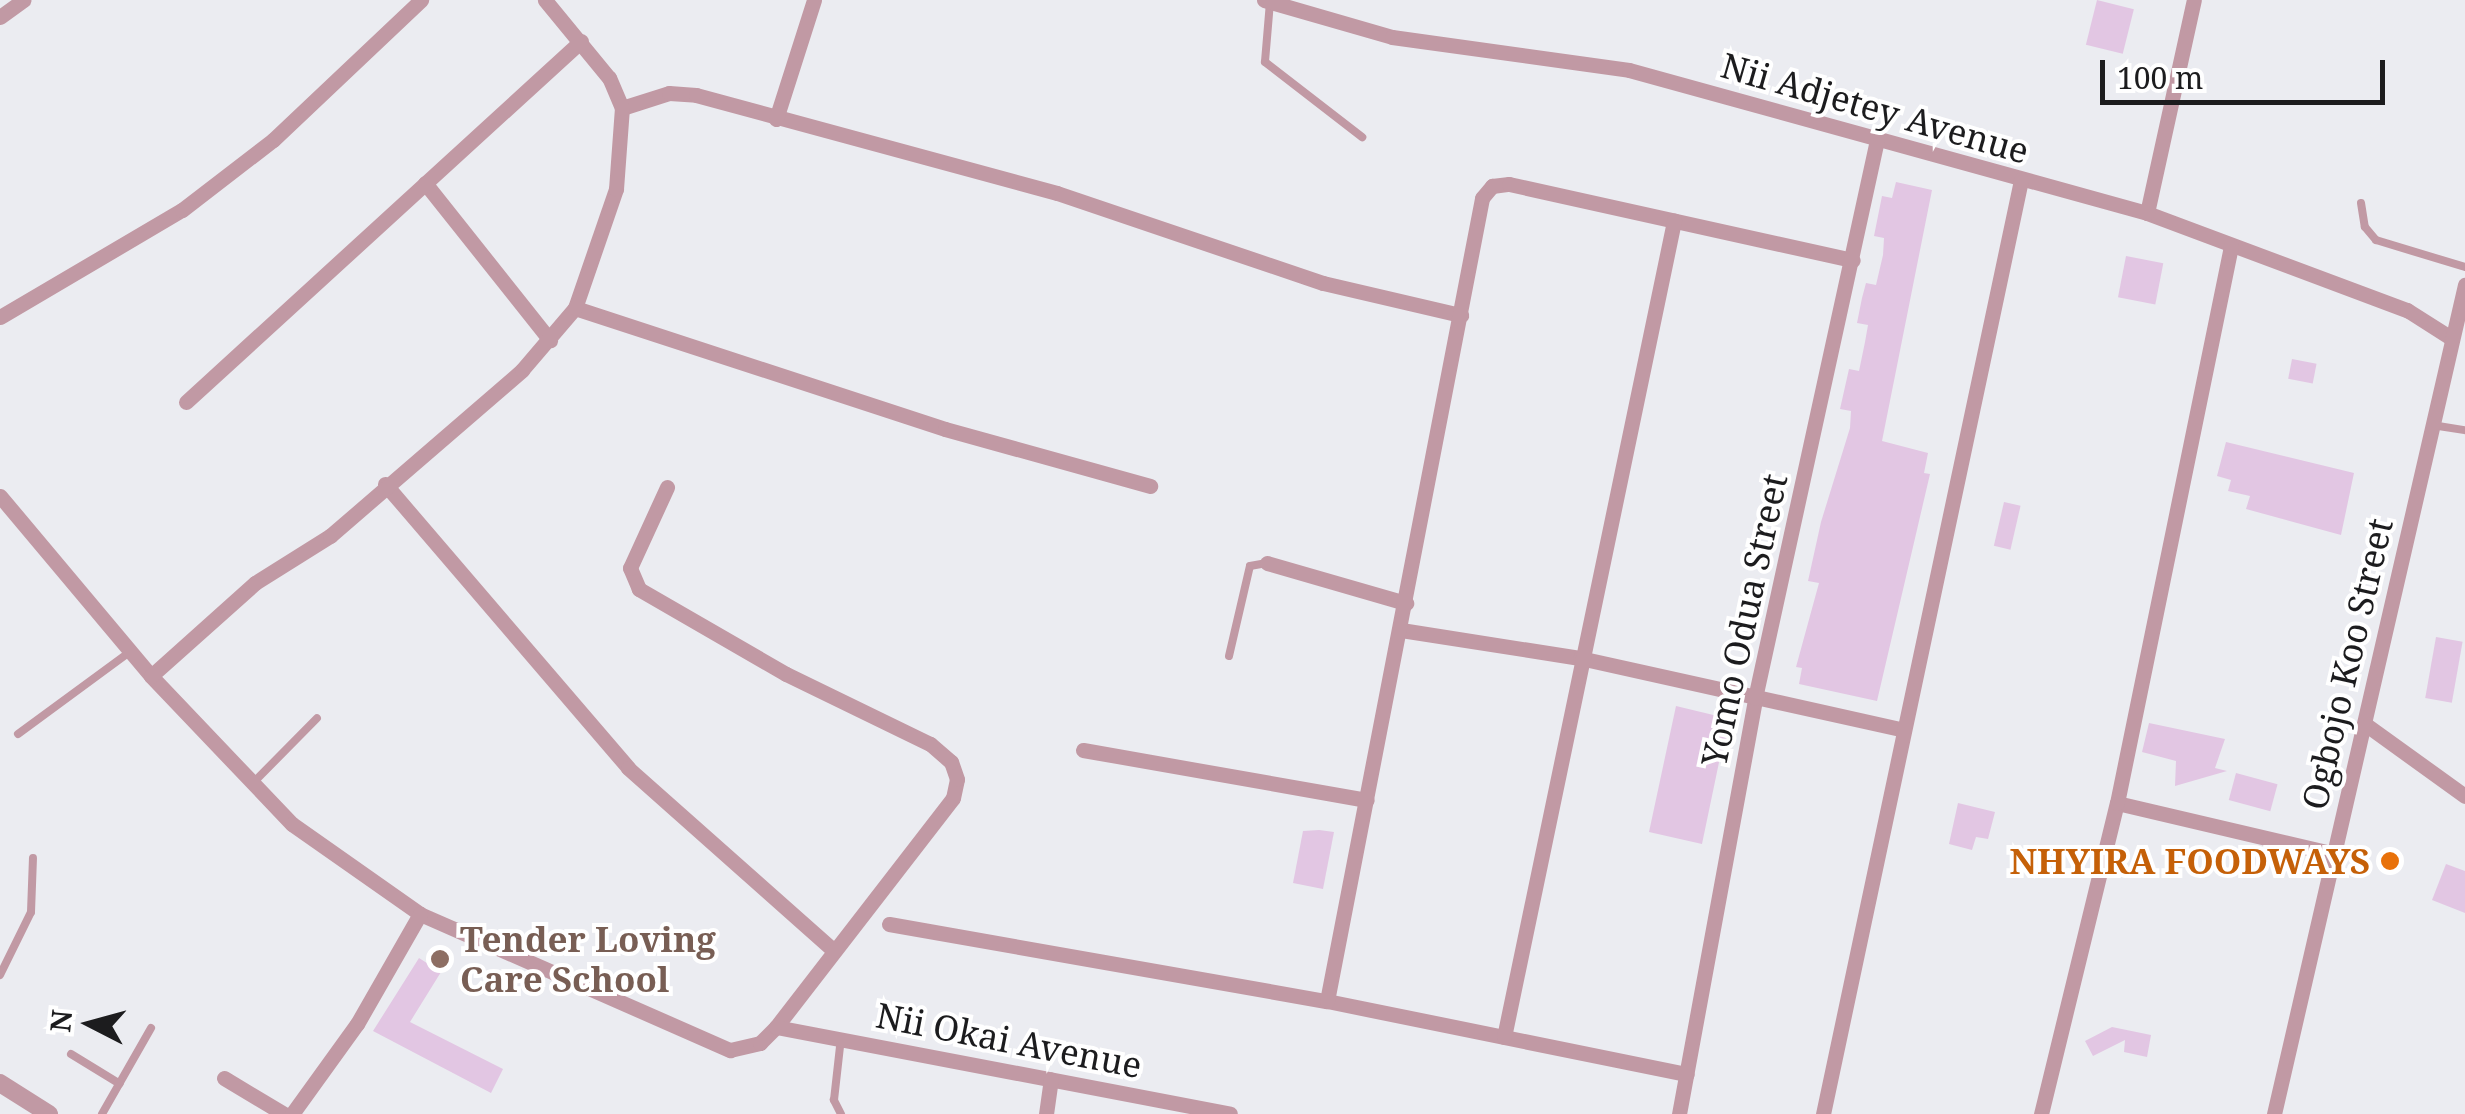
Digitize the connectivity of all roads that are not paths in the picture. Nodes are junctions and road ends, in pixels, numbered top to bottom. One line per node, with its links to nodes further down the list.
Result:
1 (23, 0): 7 (street)
2 (421, 0): 24 (street)
3 (546, 0): 8 (street)
4 (814, 0): 10 (street)
5 (2194, 0): 16 (street)
6 (1267, 1): 11 (lane); 12 (street, Nii Adjetey Avenue)
7 (0, 17)
8 (580, 41): 9 (street); 14 (street)
9 (622, 108): 10 (street); 22 (street)
10 (776, 119): 23 (street)
11 (1362, 136)
12 (1877, 140): 13 (street, Nii Adjetey Avenue); 19 (street, Yomo Odua Street)
13 (2021, 180): 16 (street, Nii Adjetey Avenue); 44 (street)
14 (425, 184): 26 (street); 27 (street)
15 (2362, 203): 20 (lane)
16 (2148, 213): 18 (street, Nii Adjetey Avenue)
17 (1674, 221): 19 (street); 23 (street); 39 (street)
18 (2230, 246): 25 (street, Nii Adjetey Avenue); 50 (street)
19 (1853, 260): 41 (street, Yomo Odua Street)
20 (2465, 267)
21 (2465, 285): 25 (street, Ogbojo Koo Street)
22 (575, 308): 26 (street); 32 (street)
23 (1461, 315): 35 (street)
24 (0, 317)
25 (2452, 338): 28 (street, Ogbojo Koo Street)
26 (550, 340): 30 (street)
27 (186, 402)
28 (2432, 425): 29 (lane); 43 (street, Ogbojo Koo Street)
29 (2465, 430)
30 (385, 484): 40 (street); 55 (street)
31 (667, 486): 55 (street)
32 (1150, 486)
33 (0, 496): 37 (street)
34 (1266, 563): 35 (street); 38 (lane)
35 (1406, 603): 36 (street)
36 (1401, 630): 39 (street); 49 (street)
37 (131, 652): 40 (street); 45 (lane)
38 (1229, 656)
39 (1580, 658): 41 (street); 60 (street)
40 (151, 676): 47 (street)
41 (1755, 698): 44 (street); 63 (street, Yomo Odua Street)
42 (317, 718): 47 (lane)
43 (2365, 724): 48 (street); 51 (street, Ogbojo Koo Street)
44 (1900, 729): 76 (street)
45 (18, 734)
46 (1083, 750): 49 (street)
47 (250, 786): 53 (street)
48 (2465, 796)
49 (1367, 800): 57 (street)
50 (2117, 803): 51 (street); 77 (street)
51 (2334, 854): 78 (street, Ogbojo Koo Street)
52 (33, 858): 56 (lane)
53 (420, 914): 58 (street); 71 (street)
54 (889, 924): 57 (street)
55 (831, 948): 58 (street)
56 (0, 976)
57 (1327, 1001): 60 (street)
58 (776, 1027): 61 (street, Nii Okai Avenue)
59 (151, 1028): 67 (lane)
60 (1504, 1037): 63 (street)
61 (841, 1038): 65 (street, Nii Okai Avenue); 72 (lane)
62 (71, 1054): 67 (lane)
63 (1686, 1074): 75 (street, Yomo Odua Street)
64 (224, 1078): 70 (street)
65 (1051, 1078): 73 (street); 74 (street, Nii Okai Avenue)
66 (0, 1082): 68 (street)
67 (120, 1084): 69 (lane)
68 (38, 1111)
69 (102, 1114)
70 (284, 1114)
71 (292, 1114)
72 (841, 1114)
73 (1046, 1114)
74 (1230, 1114)
75 (1679, 1114)
76 (1824, 1114)
77 (2041, 1114)
78 (2274, 1114)

